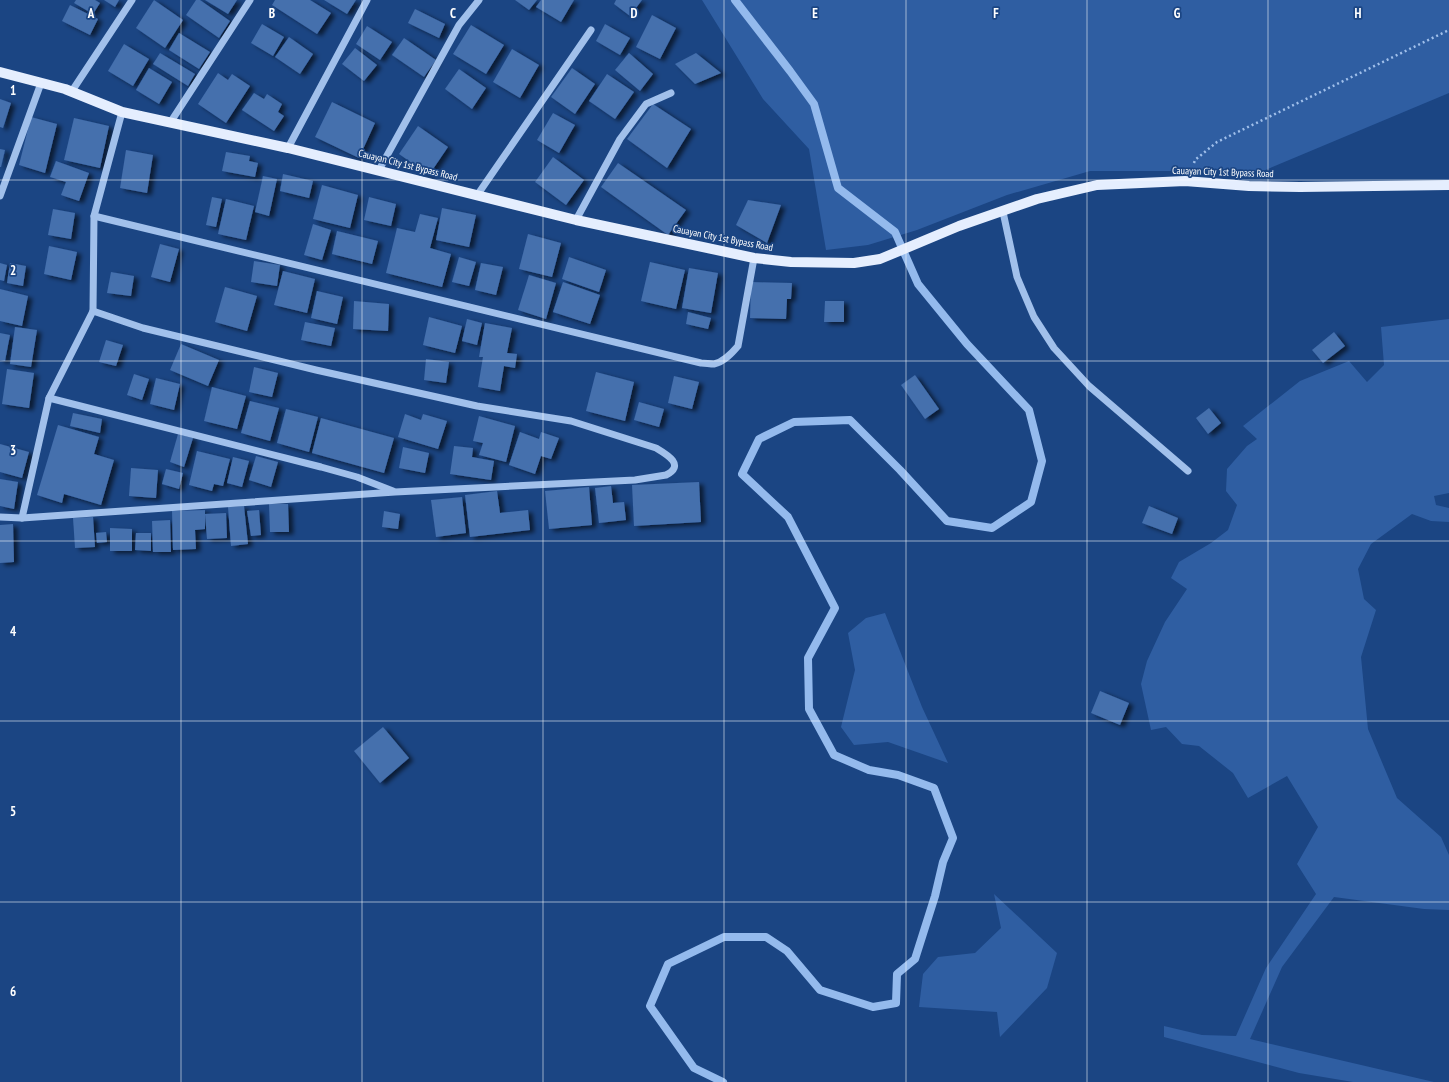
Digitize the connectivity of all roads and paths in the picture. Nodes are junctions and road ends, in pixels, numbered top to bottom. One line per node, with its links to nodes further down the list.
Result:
1 (132, 0): 9 (street)
2 (250, 0): 12 (street)
3 (368, 0): 13 (street)
4 (479, 0): 14 (street)
5 (591, 30): 17 (street)
6 (1449, 30): 15 (path)
7 (0, 72): 8 (main road, Cauayan City 1st Bypass Road)
8 (41, 82): 9 (main road, Cauayan City 1st Bypass Road); 18 (street)
9 (72, 92): 11 (main road, Cauayan City 1st Bypass Road)
10 (671, 93): 21 (street)
11 (122, 112): 12 (main road, Cauayan City 1st Bypass Road); 20 (street)
12 (170, 123): 13 (main road, Cauayan City 1st Bypass Road)
13 (288, 148): 14 (main road, Cauayan City 1st Bypass Road)
14 (378, 170): 17 (main road, Cauayan City 1st Bypass Road)
15 (1185, 181): 16 (main road, Cauayan City 1st Bypass Road); 19 (main road, Cauayan City 1st Bypass Road)
16 (1449, 185)
17 (478, 194): 21 (main road, Cauayan City 1st Bypass Road)
18 (0, 196)
19 (1002, 212): 22 (main road, Cauayan City 1st Bypass Road); 25 (street)
20 (94, 216): 22 (street); 23 (street)
21 (576, 220): 22 (main road, Cauayan City 1st Bypass Road)
22 (754, 258)
23 (93, 311): 24 (street); 26 (street)
24 (49, 398): 26 (street); 28 (street)
25 (1188, 471)
26 (395, 492): 28 (street)
27 (0, 517): 28 (street)
28 (22, 518)

